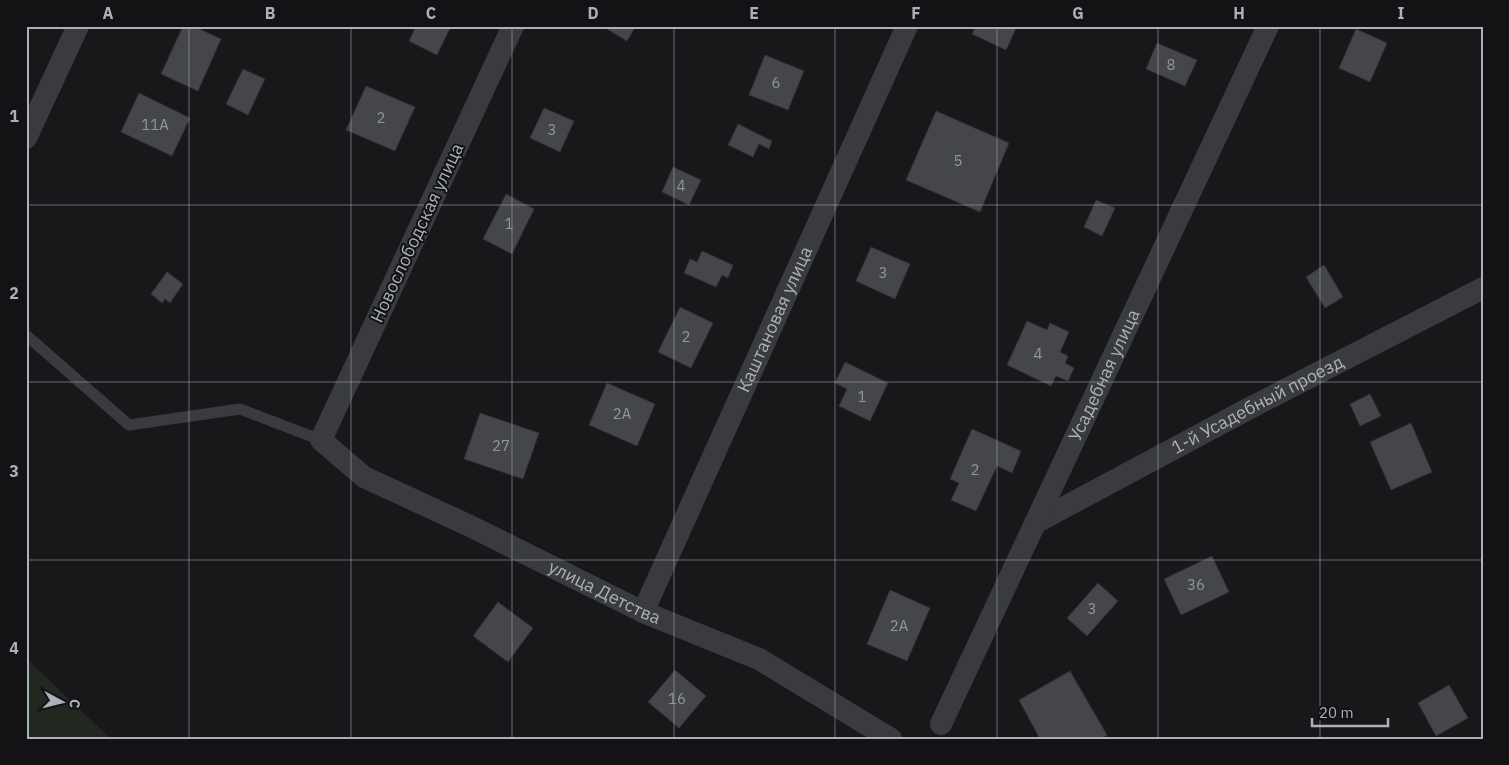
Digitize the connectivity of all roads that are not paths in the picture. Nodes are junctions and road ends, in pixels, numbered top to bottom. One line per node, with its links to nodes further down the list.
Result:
1 (78, 26): 5 (street)
2 (513, 26): 8 (street, Новослободская улица)
3 (907, 26): 10 (street, Каштановая улица)
4 (1268, 26): 9 (street, Усадебная улица)
5 (26, 138)
6 (1483, 288): 9 (street, 1-й Усадебный проезд)
7 (26, 336): 8 (lane)
8 (321, 440): 10 (street, улица Детства)
9 (1035, 523): 11 (street, Усадебная улица)
10 (643, 612): 12 (street, улица Детства)
11 (938, 731)
12 (891, 739)

